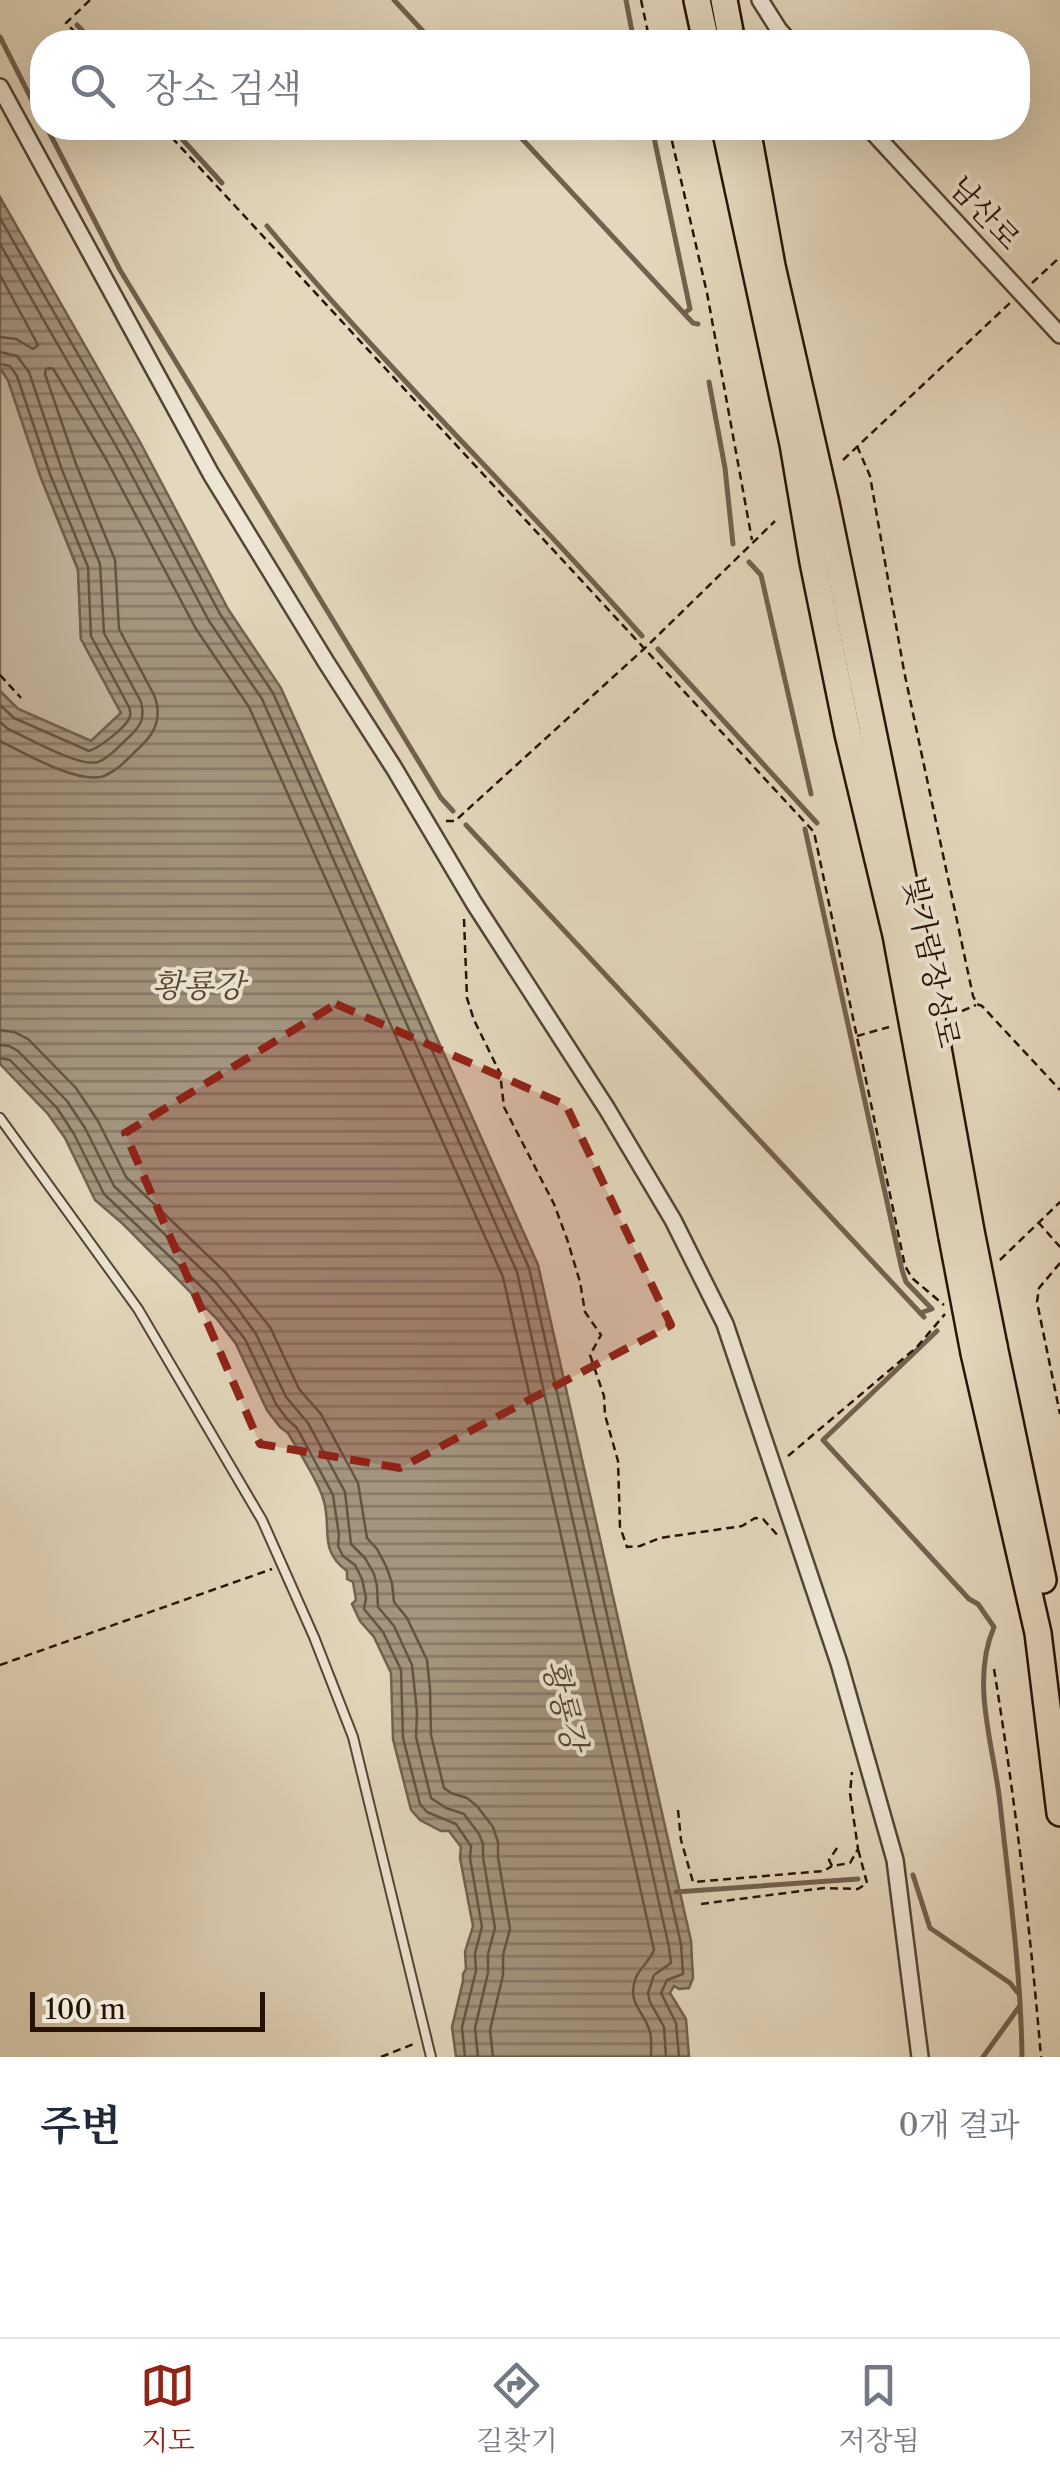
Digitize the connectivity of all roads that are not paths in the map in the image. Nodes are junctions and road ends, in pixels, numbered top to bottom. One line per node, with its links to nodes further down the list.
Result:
1 (697, 0): 4 (highway)
2 (724, 0): 5 (highway)
3 (760, 0): 6 (street)
4 (703, 30)
5 (730, 30)
6 (779, 30)
7 (0, 87): 18 (street)
8 (728, 140): 13 (highway, 빛가람장성로)
9 (749, 140): 13 (highway, 빛가람장성로)
10 (880, 140): 11 (street, 남산로)
11 (1060, 335)
12 (0, 1118): 17 (lane)
13 (962, 1234): 14 (highway, 빛가람장성로, bridge)
14 (984, 1350): 15 (highway, 빛가람장성로); 16 (highway, 빛가람장성로)
15 (1060, 1674)
16 (1060, 1813)
17 (431, 2057)
18 (920, 2057)

